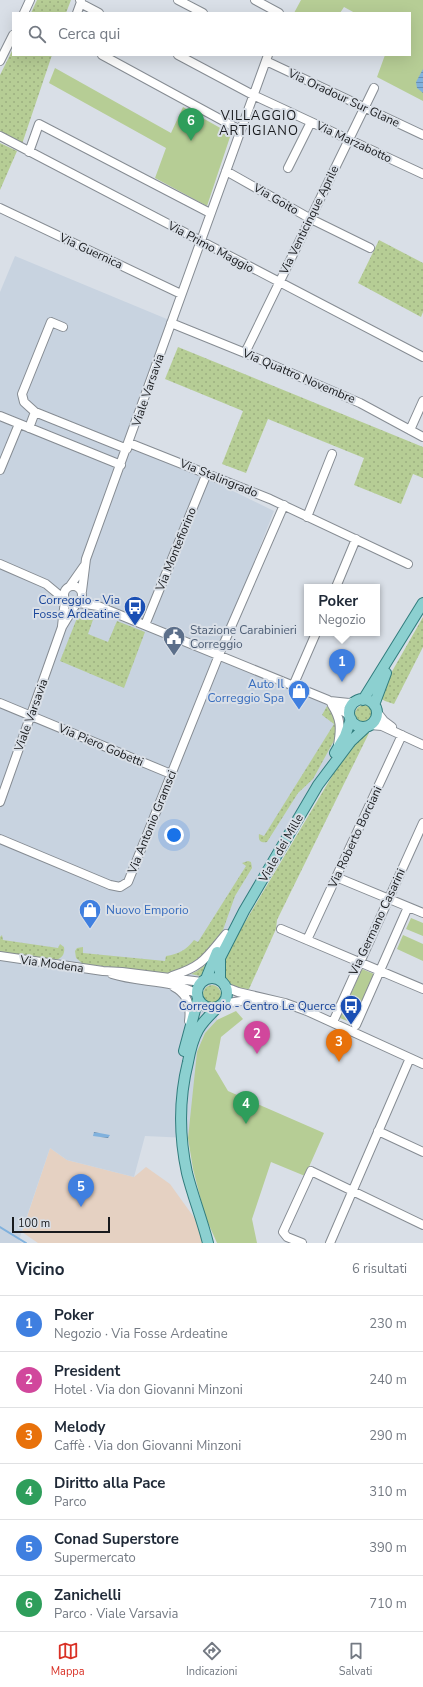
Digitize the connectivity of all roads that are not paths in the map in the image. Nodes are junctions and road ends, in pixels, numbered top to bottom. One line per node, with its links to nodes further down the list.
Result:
1 (30, 0): 5 (street)
2 (178, 0): 8 (street)
3 (255, 0): 9 (street)
4 (80, 1): 6 (street); 7 (street)
5 (24, 12)
6 (77, 12)
7 (97, 12)
8 (201, 12)
9 (277, 12)
10 (12, 37): 14 (street)
11 (104, 56): 19 (street)
12 (180, 56): 16 (street, Via Marzabotto)
13 (267, 58): 16 (street, Viale Varsavia); 17 (street, Via Oradour Sur Glane)
14 (0, 61)
15 (374, 88): 17 (street, Via Venticinque Aprile)
16 (253, 95): 18 (street, Via Marzabotto); 19 (street, Viale Varsavia)
17 (364, 108): 20 (street, Via Oradour Sur Glane); 22 (street, Via Venticinque Aprile)
18 (311, 122): 22 (street, Via Marzabotto); 24 (street)
19 (240, 130): 25 (street, Viale Varsavia)
20 (423, 135)
21 (0, 136): 23 (street, Via Primo Maggio)
22 (349, 139): 26 (street, Via Marzabotto); 29 (street, Via Venticinque Aprile)
23 (29, 152): 28 (street); 30 (street, Via Primo Maggio)
24 (288, 168)
25 (226, 171): 28 (street, Viale Varsavia); 29 (street, Via Goito)
26 (423, 174)
27 (0, 208): 33 (street, Via Guernica)
28 (210, 213): 30 (street, Viale Varsavia)
29 (311, 219): 31 (street, Via Goito); 32 (street, Via Venticinque Aprile)
30 (200, 241): 32 (street, Via Primo Maggio); 33 (street, Viale Varsavia)
31 (370, 248)
32 (279, 282): 36 (street, Via Venticinque Aprile); 37 (street, Via Primo Maggio)
33 (181, 294): 34 (street, Viale Varsavia)
34 (171, 323): 36 (street, Via Quattro Novembre); 45 (street, Viale Varsavia)
35 (63, 327): 39 (street)
36 (245, 353): 43 (street, Via Quattro Novembre)
37 (423, 357)
38 (423, 401): 43 (street)
39 (35, 412): 42 (street); 45 (street, Via Stalingrado)
40 (0, 416): 41 (street)
41 (19, 424): 42 (street); 48 (street)
42 (29, 428): 47 (street)
43 (410, 430): 44 (street, Via Quattro Novembre)
44 (423, 437)
45 (128, 446): 47 (street, Viale Varsavia); 49 (street, Via Stalingrado)
46 (332, 454): 51 (street)
47 (120, 465): 55 (street, Viale Varsavia)
48 (0, 470)
49 (207, 473): 50 (street, Via Stalingrado); 64 (street, Via Montefiorino)
50 (284, 505): 51 (street, Via Stalingrado); 68 (street, Via Antonio Gramsci)
51 (307, 517): 52 (street, Via Stalingrado)
52 (356, 539): 54 (street, Via Stalingrado); 57 (street)
53 (0, 564): 56 (street)
54 (408, 564)
55 (84, 566): 58 (street, Viale Varsavia); 59 (street, Viale Varsavia)
56 (46, 584): 58 (street); 60 (street)
57 (337, 584)
58 (69, 586): 59 (street); 60 (street, Viale Varsavia)
59 (82, 593): 61 (street, Viale Varsavia); 63 (street)
60 (65, 599): 61 (street); 65 (street, Viale Varsavia)
61 (77, 603): 63 (street); 65 (street, Viale Varsavia)
62 (423, 603): 67 (main road, Viale dei Mille)
63 (98, 606): 64 (street)
64 (145, 625): 68 (street)
65 (62, 627): 74 (street, Viale Varsavia)
66 (315, 636): 69 (street)
67 (394, 652): 71 (main road, Viale dei Mille); 73 (main road, Viale dei Mille)
68 (219, 655): 69 (street); 80 (street, Via Antonio Gramsci)
69 (293, 686): 70 (street)
70 (330, 700): 71 (street); 75 (street); 79 (street)
71 (360, 701): 73 (main road); 75 (main road, Viale dei Mille)
72 (0, 703): 74 (street, Via Piero Gobetti)
73 (375, 708): 76 (main road, Viale dei Mille); 77 (street)
74 (31, 716): 80 (street, Via Piero Gobetti); 82 (street, Viale Varsavia)
75 (350, 717): 76 (main road); 79 (main road, Viale dei Mille)
76 (368, 726): 77 (street); 81 (main road, Viale dei Mille)
77 (402, 735): 78 (street); 85 (street, Via Roberto Borciani)
78 (423, 745)
79 (337, 750): 81 (main road, Viale dei Mille)
80 (171, 774): 84 (street, Via Antonio Gramsci)
81 (318, 785): 88 (main road, Viale dei Mille)
82 (0, 802)
83 (423, 822): 86 (street, Via Germano Casarini)
84 (0, 839)
85 (336, 877): 86 (street); 92 (street, Via Roberto Borciani)
86 (388, 899): 87 (street); 94 (street, Via Germano Casarini)
87 (408, 907): 89 (street); 95 (street)
88 (244, 911): 91 (main road, Viale dei Mille); 98 (main road, Viale dei Mille)
89 (423, 913)
90 (281, 929): 92 (street)
91 (226, 934): 96 (main road, Viale dei Mille); 97 (street, Viale dei Mille)
92 (307, 940): 94 (street)
93 (0, 956): 97 (street, Via Modena)
94 (359, 962): 95 (street); 103 (street, Via Germano Casarini)
95 (380, 971): 99 (street); 104 (street)
96 (204, 980): 97 (street, Via Modena); 98 (main road); 100 (main road, Viale dei Mille)
97 (170, 981): 100 (street, Via Modena); 105 (street, Via Modena)
98 (222, 983): 101 (street); 102 (main road, Viale dei Mille)
99 (423, 989)
100 (197, 996): 102 (main road); 105 (main road, Viale dei Mille)
101 (268, 1000): 102 (street); 103 (street)
102 (220, 1006): 108 (main road)
103 (333, 1022): 106 (street)
104 (356, 1025)
105 (185, 1043): 108 (main road, Viale dei Mille)
106 (410, 1058): 107 (street); 109 (street)
107 (423, 1064)
108 (182, 1085): 113 (main road)
109 (378, 1131): 110 (street); 111 (street)
110 (423, 1152)
111 (352, 1192): 112 (street); 116 (street); 117 (street)
112 (423, 1225)
113 (205, 1232): 114 (main road); 115 (main road)
114 (208, 1243)
115 (214, 1243)
116 (302, 1243)
117 (330, 1243)

